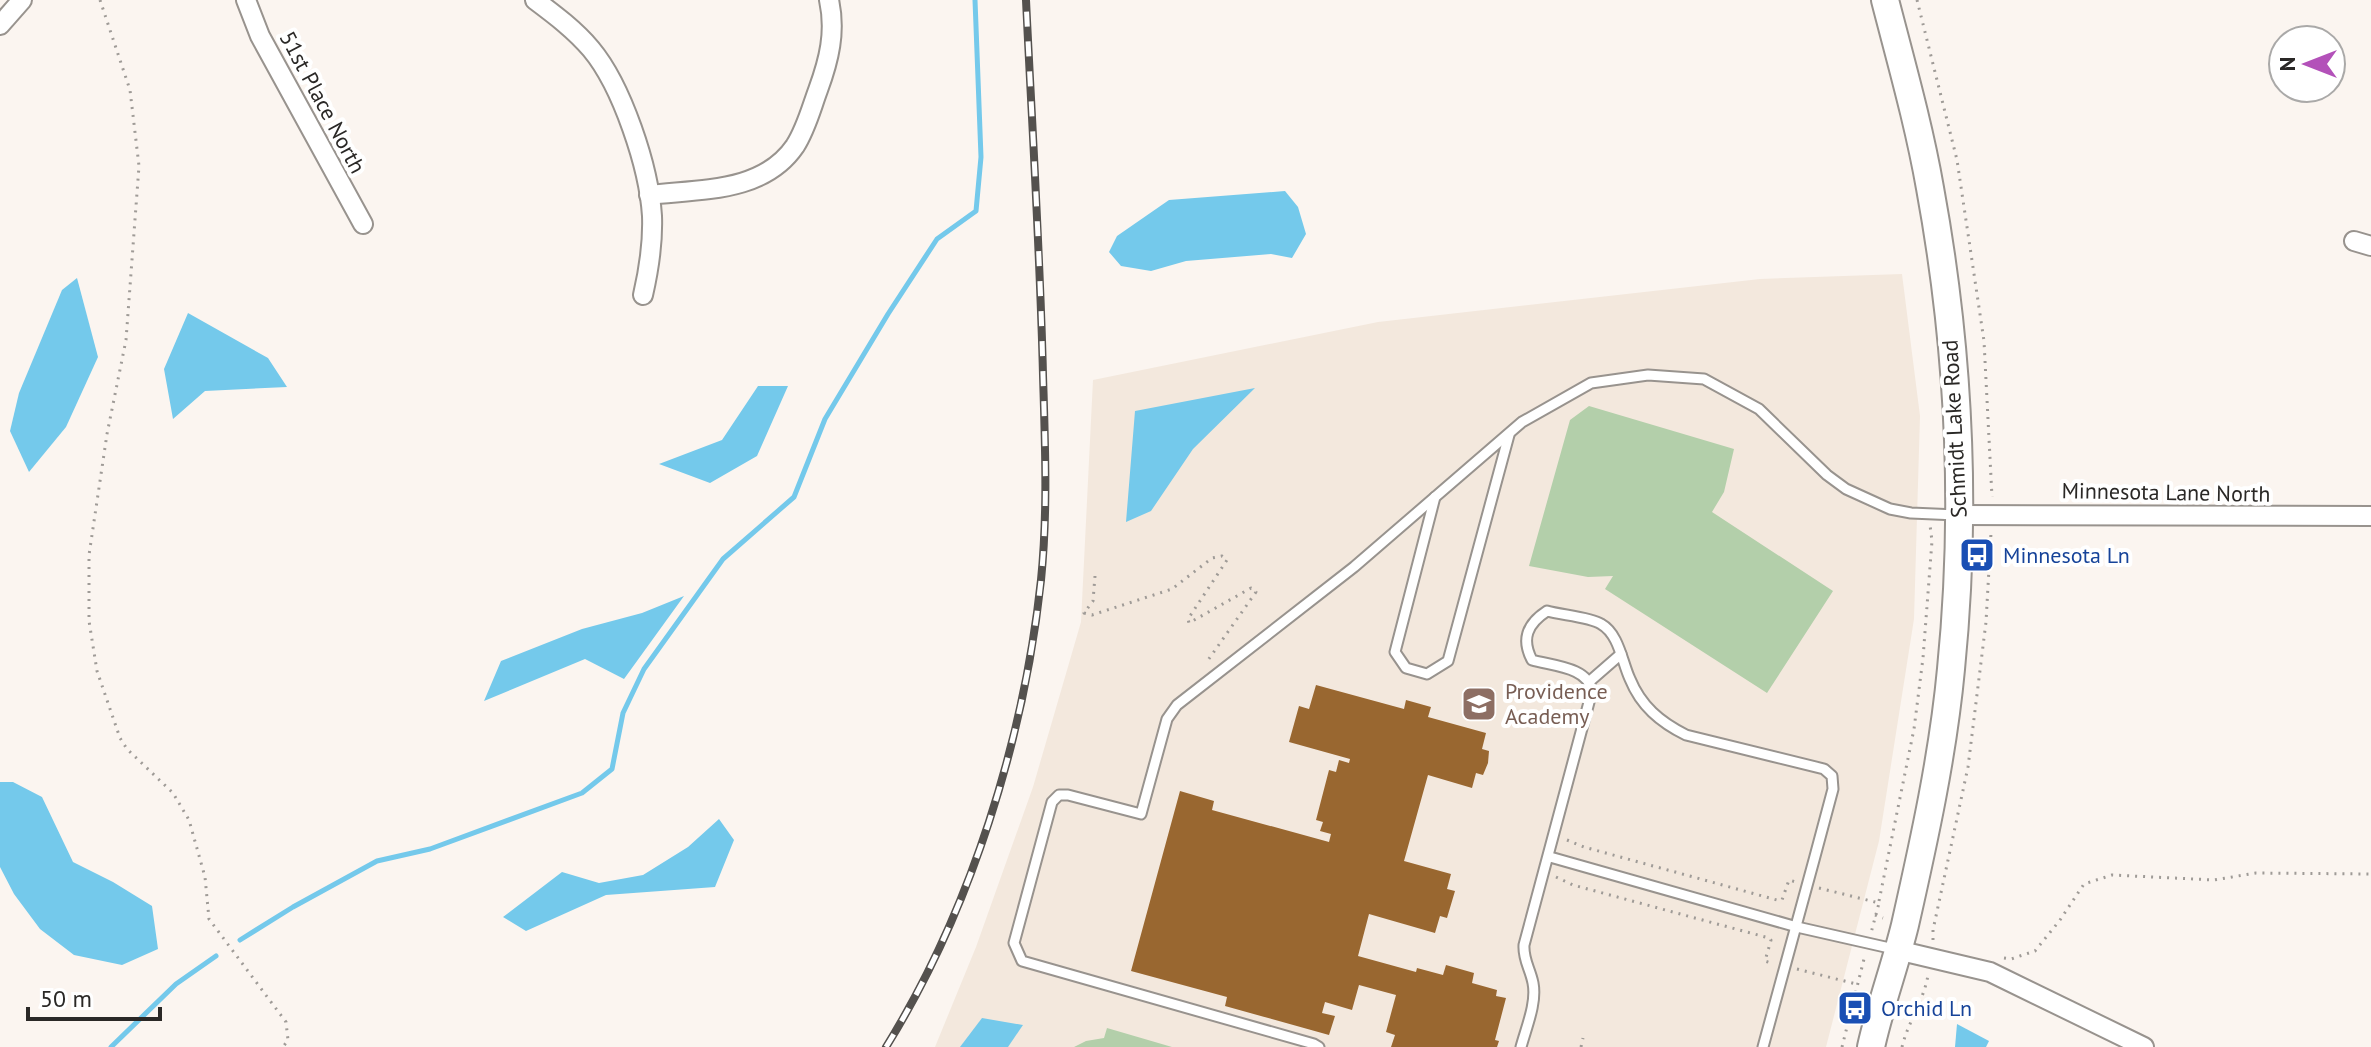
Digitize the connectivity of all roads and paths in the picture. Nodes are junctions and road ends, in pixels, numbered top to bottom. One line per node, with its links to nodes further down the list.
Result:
1 (22, 0): 7 (street)
2 (100, 0): 32 (path)
3 (246, 0): 9 (street, 51st Place North)
4 (535, 0): 8 (street)
5 (829, 0): 8 (street)
6 (1885, 0): 14 (street, Schmidt Lake Road)
7 (0, 25)
8 (649, 195): 10 (street)
9 (363, 224)
10 (643, 295)
11 (1510, 432): 12 (lane); 12 (lane); 13 (lane)
12 (1435, 497): 18 (lane)
13 (1929, 514): 14 (lane); 25 (path)
14 (1960, 515): 15 (street, Minnesota Lane North); 28 (street, Schmidt Lake Road)
15 (2371, 516)
16 (1095, 576): 18 (path)
17 (1621, 654): 19 (lane); 19 (lane); 24 (lane)
18 (1213, 676): 33 (lane)
19 (1590, 681): 21 (lane)
20 (1576, 842): 24 (path)
21 (1550, 857): 27 (lane); 34 (lane)
22 (2371, 874): 29 (path)
23 (1573, 885): 30 (path)
24 (1808, 885): 25 (path); 27 (lane)
25 (1879, 903): 26 (path)
26 (1875, 915)
27 (1797, 927): 28 (lane); 30 (lane)
28 (1897, 950): 38 (street, Schmidt Lake Road); 39 (street)
29 (1998, 956)
30 (1785, 966): 36 (lane); 37 (path)
31 (1583, 1038): 35 (path)
32 (283, 1047)
33 (1319, 1047)
34 (1521, 1047)
35 (1581, 1047)
36 (1763, 1047)
37 (1842, 1047)
38 (1871, 1047)
39 (2144, 1047)

